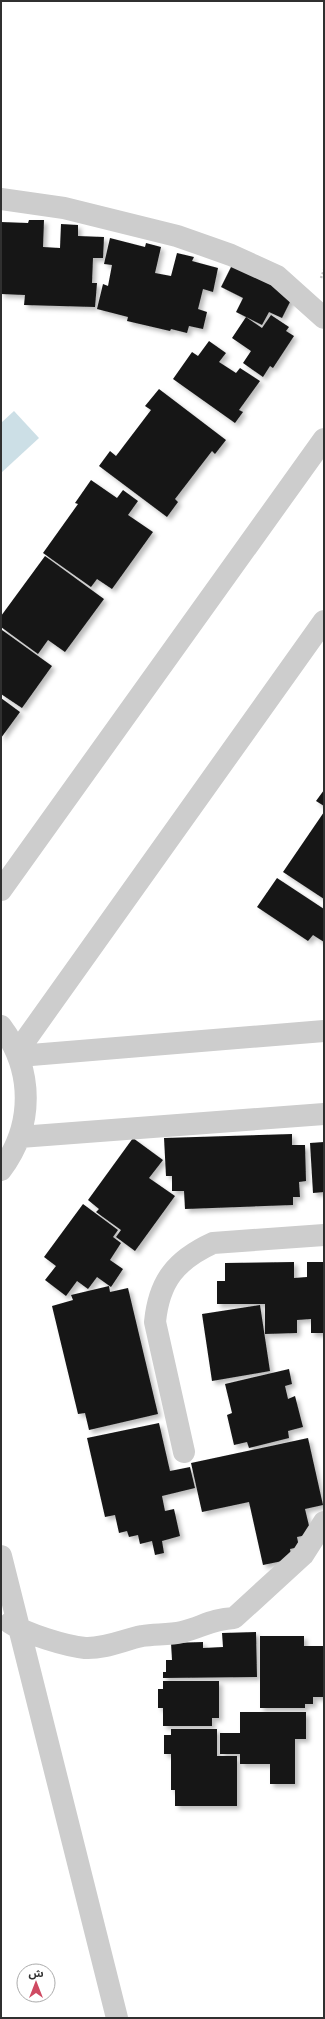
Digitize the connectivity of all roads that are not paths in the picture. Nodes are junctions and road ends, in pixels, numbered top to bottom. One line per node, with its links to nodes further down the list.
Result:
1 (1, 199): 2 (street)
2 (324, 318)
3 (324, 439): 5 (street)
4 (324, 621): 8 (street)
5 (1, 890)
6 (1, 1026): 8 (street)
7 (324, 1031): 8 (street)
8 (18, 1054): 10 (street)
9 (324, 1114): 10 (street)
10 (20, 1137): 11 (street)
11 (1, 1170)
12 (324, 1235): 13 (street)
13 (184, 1452)
14 (324, 1522): 17 (street)
15 (1, 1556): 17 (street)
16 (1, 1616): 17 (street)
17 (19, 1629): 18 (street)
18 (117, 2018)

